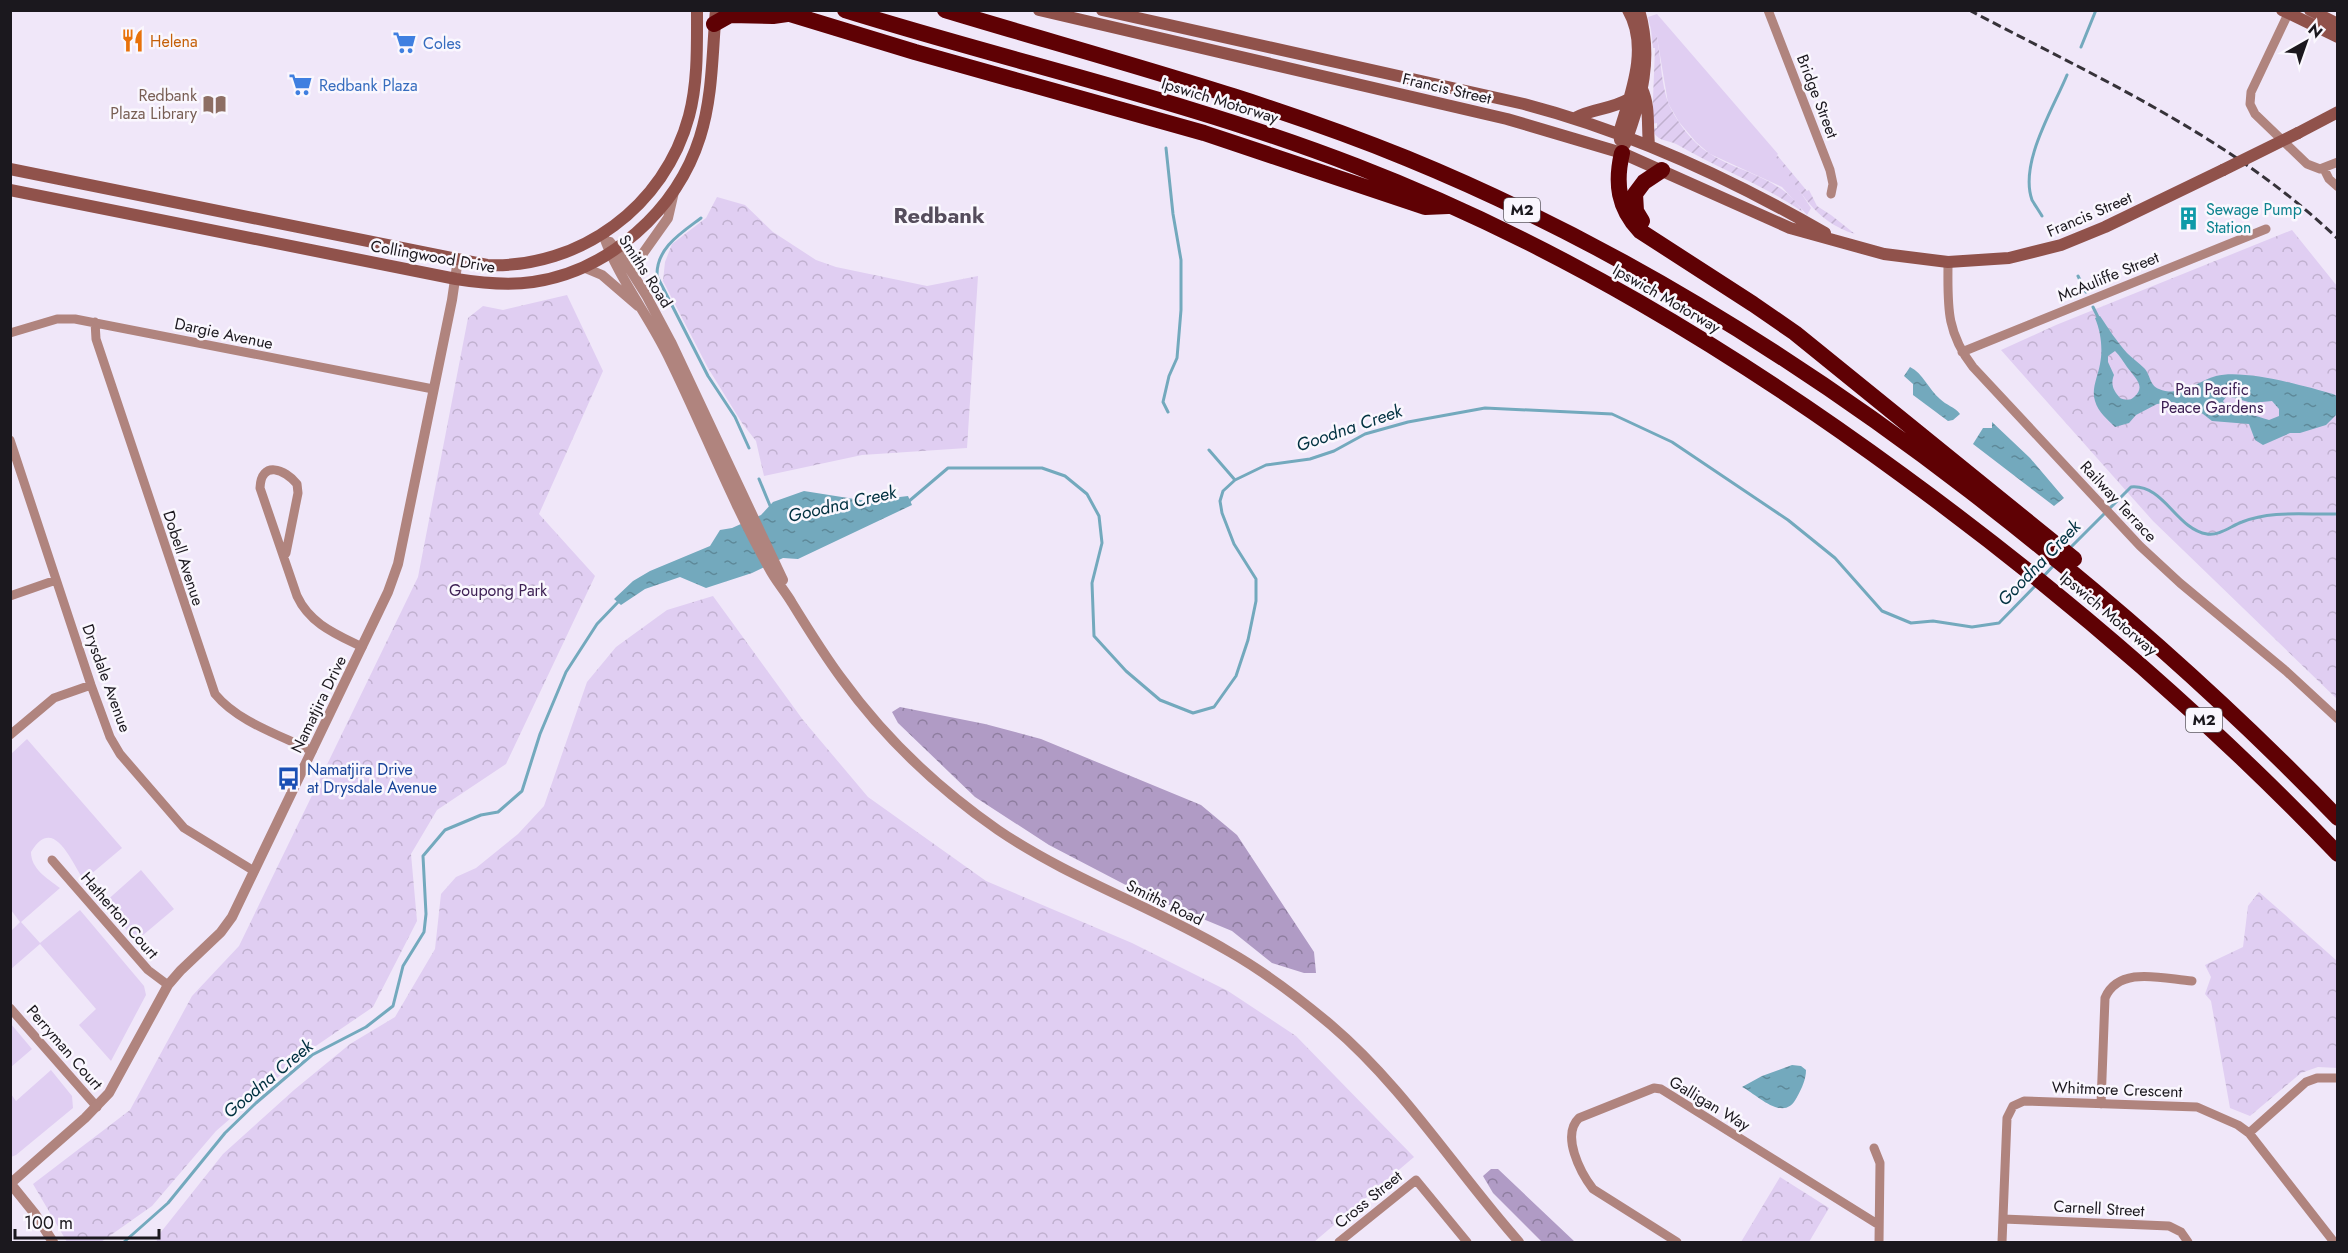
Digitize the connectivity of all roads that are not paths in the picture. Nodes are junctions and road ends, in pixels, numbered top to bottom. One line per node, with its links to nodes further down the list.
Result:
1 (697, 10): 32 (main road, Collingwood Drive)
2 (845, 10): 30 (highway, Ipswich Motorway / M2)
3 (945, 10): 48 (highway, Ipswich Motorway / M2)
4 (1039, 10): 21 (main road, Francis Street)
5 (1102, 10): 18 (main road, Francis Street)
6 (1628, 10): 16 (main road)
7 (1639, 10): 15 (main road)
8 (1768, 10): 29 (street, Bridge Street)
9 (2310, 10): 13 (main road)
10 (782, 12): 12 (highway); 30 (highway)
11 (2285, 12): 14 (main road); 24 (street)
12 (715, 17): 27 (main road, Collingwood Drive)
13 (2337, 24)
14 (2337, 37)
15 (1642, 89): 19 (main road); 20 (main road)
16 (1629, 99): 18 (main road); 19 (main road)
17 (2337, 112): 37 (main road, Francis Street, bridge)
18 (1575, 118): 19 (main road, Francis Street)
19 (1624, 135): 20 (main road, Francis Street); 21 (main road)
20 (1650, 145): 33 (main road, Francis Street)
21 (1622, 153): 25 (main road, Francis Street); 35 (highway)
22 (2337, 162): 24 (street)
23 (10, 169): 36 (main road, Collingwood Drive)
24 (2324, 169): 26 (street)
25 (1662, 170): 33 (main road, Francis Street); 35 (highway)
26 (2337, 188)
27 (675, 189): 34 (main road, Collingwood Drive); 39 (street)
28 (10, 190): 40 (main road, Collingwood Drive)
29 (1831, 194)
30 (1452, 206): 58 (highway, Ipswich Motorway / M2)
31 (2266, 229): 44 (street, McAuliffe Street)
32 (603, 234): 34 (street, Smiths Road); 36 (main road, Collingwood Drive)
33 (1835, 239): 37 (main road, Francis Street)
34 (613, 250): 38 (main road, Collingwood Drive); 39 (street, Smiths Road); 41 (street, Smiths Road)
35 (1681, 256): 48 (highway)
36 (458, 259): 40 (street, Namatjira Drive)
37 (1948, 262): 44 (street, Railway Terrace)
38 (583, 267): 40 (main road, Collingwood Drive); 41 (street)
39 (634, 276): 47 (street, Smiths Road)
40 (456, 279): 45 (street, Namatjira Drive)
41 (645, 312): 47 (street, Smiths Road)
42 (95, 322): 43 (street, Dargie Avenue); 45 (street, Dargie Avenue); 56 (street, Dobell Avenue)
43 (10, 333)
44 (1962, 352): 54 (street, Railway Terrace)
45 (433, 389): 52 (street, Namatjira Drive)
46 (10, 440): 50 (street, Drysdale Avenue)
47 (746, 512): 75 (street, Smiths Road)
48 (2038, 536): 57 (highway, Ipswich Motorway / M2)
49 (284, 556): 49 (street); 52 (street)
50 (57, 580): 51 (street); 53 (street, Drysdale Avenue)
51 (10, 596)
52 (362, 646): 56 (street, Namatjira Drive)
53 (91, 685): 55 (street); 60 (street, Drysdale Avenue)
54 (2337, 719)
55 (10, 735)
56 (312, 751): 60 (street, Namatjira Drive)
57 (2337, 818)
58 (2337, 854)
59 (52, 860): 62 (street, Hatherton Court)
60 (254, 872): 62 (street, Namatjira Drive)
61 (2192, 981): 65 (street)
62 (168, 985): 66 (street, Namatjira Drive)
63 (10, 1008): 66 (street, Perryman Court)
64 (2337, 1078): 67 (street)
65 (2101, 1104): 67 (street, Whitmore Crescent); 70 (street, Whitmore Crescent)
66 (97, 1107): 69 (street, Namatjira Drive)
67 (2249, 1133): 80 (street, Whitmore Crescent)
68 (1874, 1148): 71 (street)
69 (11, 1183): 72 (street)
70 (2003, 1219): 78 (street, Whitmore Crescent); 79 (street, Carnell Street)
71 (1879, 1225): 76 (street, Galligan Way); 77 (street)
72 (53, 1242)
73 (1339, 1242): 74 (street, Cross Street)
74 (1467, 1242)
75 (1519, 1242)
76 (1677, 1242)
77 (1879, 1242)
78 (2002, 1242)
79 (2188, 1242)
80 (2334, 1242)

